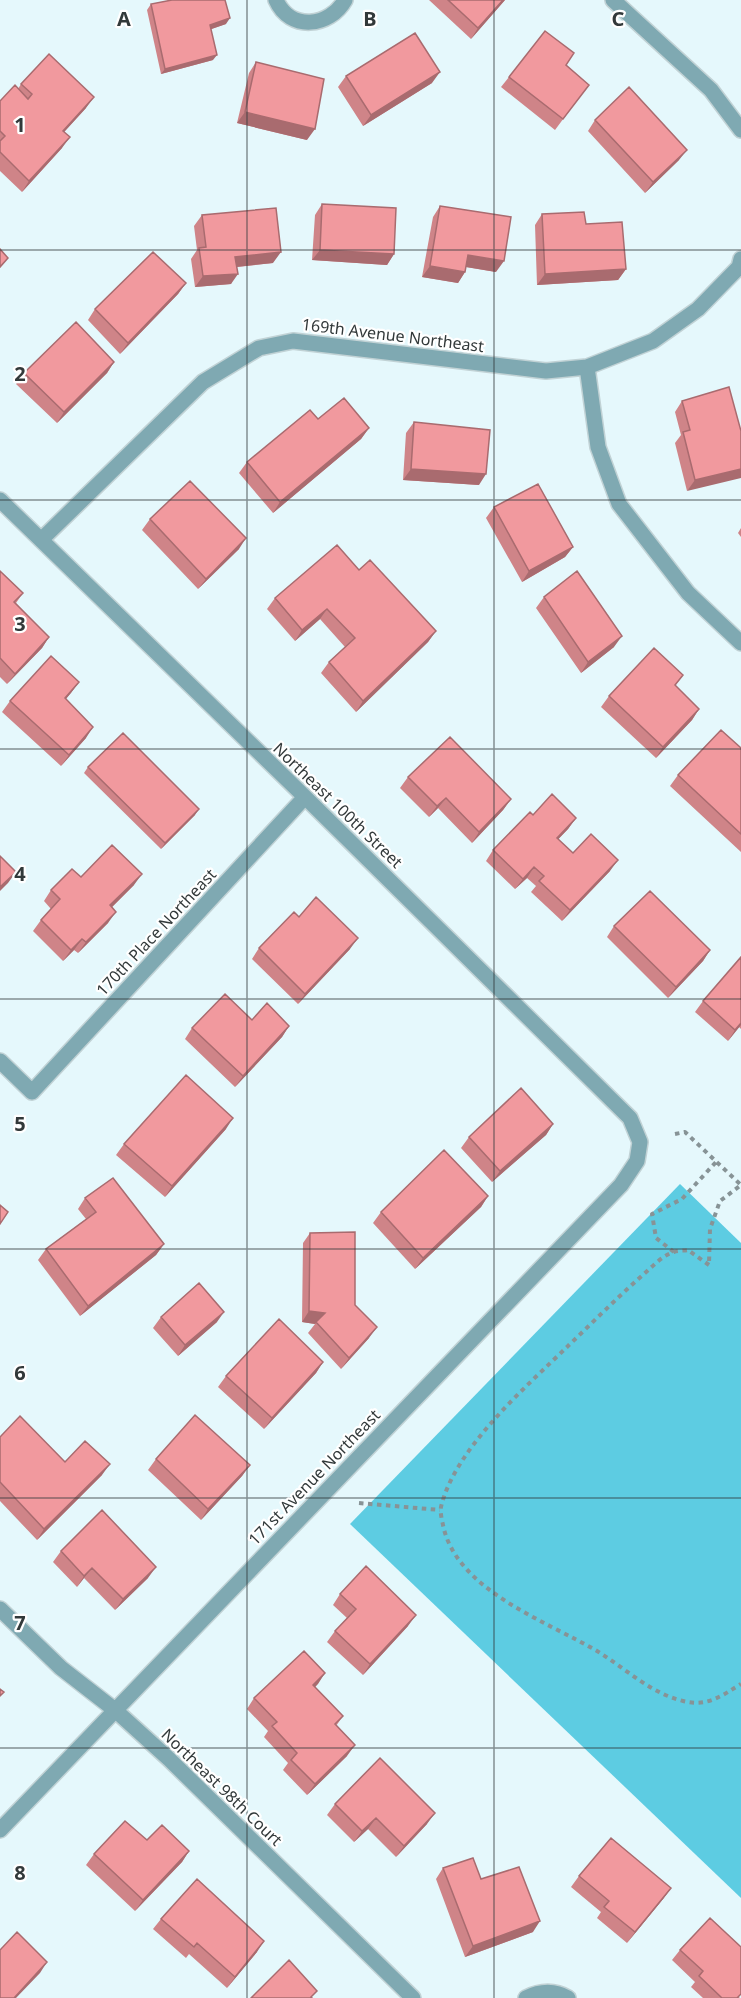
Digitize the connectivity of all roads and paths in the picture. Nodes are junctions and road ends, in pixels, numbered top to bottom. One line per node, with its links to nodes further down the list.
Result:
1 (276, 0): 2 (street)
2 (345, 0)
3 (613, 0): 4 (street)
4 (741, 130)
5 (741, 260): 6 (street, 169th Avenue Northeast)
6 (587, 368): 8 (street, 169th Avenue Northeast); 9 (street)
7 (0, 500): 8 (street, Northeast 100th Street)
8 (41, 540): 10 (street, Northeast 100th Street)
9 (741, 643)
10 (305, 797): 11 (street, 170th Place Northeast); 13 (street, Northeast 100th Street)
11 (0, 1060)
12 (675, 1134): 14 (path)
13 (640, 1142): 21 (street, 171st Avenue Northeast)
14 (716, 1162): 15 (path); 16 (path)
15 (741, 1185): 16 (path)
16 (674, 1252): 18 (path)
17 (358, 1503): 18 (path)
18 (440, 1509): 20 (path)
19 (0, 1609): 21 (street, Northeast 98th Court)
20 (741, 1684)
21 (115, 1710): 22 (street, 171st Avenue Northeast); 23 (street, Northeast 98th Court)
22 (0, 1830)
23 (412, 1998)
24 (526, 1998): 25 (street)
25 (568, 1998)

